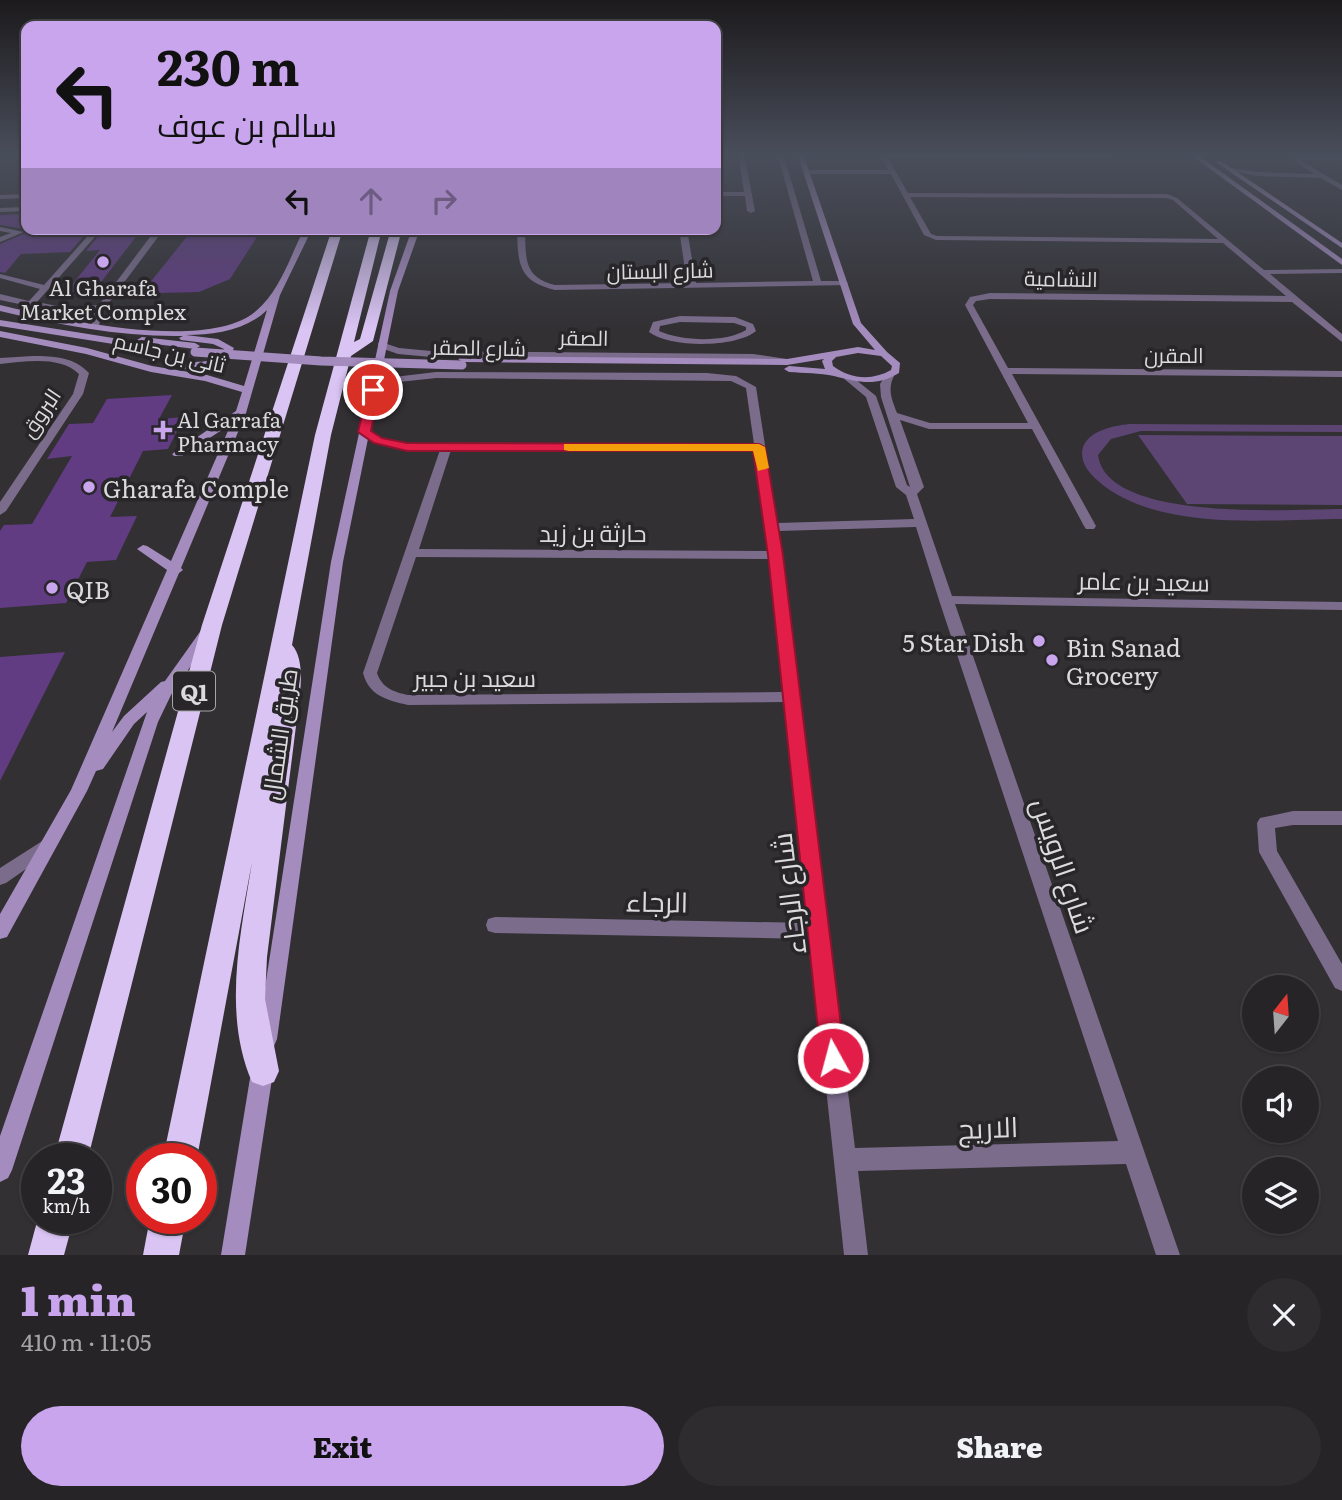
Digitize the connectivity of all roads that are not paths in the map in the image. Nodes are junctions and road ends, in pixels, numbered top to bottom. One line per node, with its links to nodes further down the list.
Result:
1 (797, 212): 27 (street)
2 (820, 212): 26 (main road)
3 (915, 212): 18 (street)
4 (1190, 212): 18 (street)
5 (1271, 212): 20 (main road)
6 (1292, 212): 19 (main road)
7 (0, 229): 17 (street)
8 (93, 235): 29 (street)
9 (156, 235): 34 (street)
10 (304, 235): 30 (main road)
11 (336, 235): 85 (highway, Q1)
12 (375, 235): 48 (highway, طريق الشمال)
13 (395, 235): 48 (highway)
14 (414, 235): 44 (main road, طريق الشمال)
15 (521, 235): 28 (street, شارع البستان)
16 (684, 235): 28 (street)
17 (0, 240)
18 (1225, 241): 22 (street)
19 (1342, 246)
20 (1342, 263)
21 (1342, 271): 23 (street)
22 (1262, 272): 23 (street); 32 (street)
23 (1319, 273): 25 (street)
24 (0, 276): 29 (street)
25 (1342, 277)
26 (844, 283): 27 (street, شارع البستان); 38 (main road)
27 (818, 284): 28 (street, شارع البستان)
28 (692, 286)
29 (47, 288): 33 (street)
30 (276, 295): 40 (main road, ثانى بن جاسم); 64 (main road)
31 (0, 297): 33 (street)
32 (1294, 299): 43 (street); 56 (street, النشامية)
33 (31, 304): 34 (street)
34 (102, 307): 39 (street)
35 (0, 308): 39 (main road, ثانى بن جاسم)
36 (0, 317): 45 (main road, شارع الصقر)
37 (0, 323): 45 (main road, شارع الصقر)
38 (857, 324): 47 (main road); 50 (main road)
39 (94, 328): 40 (main road, ثانى بن جاسم)
40 (141, 333): 46 (main road)
41 (0, 334): 46 (main road, ثانى بن جاسم)
42 (685, 339): 42 (street); 52 (street)
43 (1342, 339)
44 (381, 345): 49 (street, الصقر); 63 (main road, طريق الشمال)
45 (197, 349): 54 (main road, شارع الصقر, bridge)
46 (87, 351): 64 (main road, ثانى بن جاسم)
47 (845, 351): 50 (main road); 51 (main road, شارع الصقر)
48 (344, 354): 86 (highway, طريق الشمال)
49 (431, 354): 52 (street, الصقر); 59 (street)
50 (884, 354): 60 (main road)
51 (832, 355): 55 (main road, شارع الصقر); 57 (main road)
52 (686, 356): 55 (street, الصقر)
53 (0, 361): 75 (street, البروق)
54 (462, 362): 55 (main road, شارع الصقر); 57 (main road, شارع الصقر)
55 (787, 362)
56 (1005, 371): 58 (street, المقرن); 68 (street, النشامية)
57 (835, 373): 61 (main road, شارع الصقر)
58 (1342, 374)
59 (415, 376): 62 (street, الصقر); 63 (street, الصقر)
60 (889, 376): 61 (main road, شارع الصقر); 66 (street)
61 (847, 377): 74 (street)
62 (733, 378): 72 (street, شارع الرجاء)
63 (373, 390): 69 (main road, طريق الشمال)
64 (248, 391): 65 (main road)
65 (241, 413): 73 (main road); 82 (main road)
66 (893, 415): 67 (street); 70 (street)
67 (929, 426): 68 (street); 70 (street)
68 (1036, 426): 77 (street, النشامية)
69 (365, 432): 71 (street); 97 (main road, طريق الشمال)
70 (902, 440): 74 (street)
71 (447, 447): 72 (street); 80 (street, سعيد بن جبير)
72 (759, 447): 78 (street, شارع الرجاء)
73 (178, 454)
74 (911, 493): 76 (street, شارع الرويس)
75 (0, 511)
76 (919, 523): 78 (street); 83 (street, شارع الرويس)
77 (1090, 526)
78 (772, 527): 81 (street, شارع الرجاء)
79 (143, 549): 82 (main road)
80 (411, 553): 81 (street, حارثة بن زيد); 88 (street, سعيد بن جبير)
81 (775, 555): 88 (street, شارع الرجاء)
82 (176, 569): 89 (main road)
83 (946, 600): 84 (street, سعيد بن عامر); 100 (street, شارع الرويس)
84 (1342, 606)
85 (212, 625): 87 (main road); 98 (highway, Q1)
86 (284, 635): 97 (highway); 99 (highway, طريق الشمال)
87 (173, 681): 89 (main road); 102 (main road)
88 (790, 697): 94 (street, شارع الرجاء)
89 (79, 791): 91 (main road)
90 (1342, 818): 96 (street)
91 (51, 842): 92 (street); 95 (main road)
92 (0, 878)
93 (495, 925): 94 (street, الرجاء)
94 (818, 930): 101 (street, شارع الرجاء)
95 (0, 931)
96 (1342, 982)
97 (263, 1071): 107 (main road, طريق الشمال)
98 (75, 1143)
99 (183, 1143)
100 (1133, 1152): 101 (street, الاريج); 109 (street, شارع الرويس)
101 (845, 1160): 108 (street, شارع الرجاء)
102 (0, 1170)
103 (52, 1234): 105 (highway)
104 (166, 1234): 106 (highway)
105 (46, 1255)
106 (161, 1255)
107 (233, 1255)
108 (856, 1255)
109 (1168, 1255)

